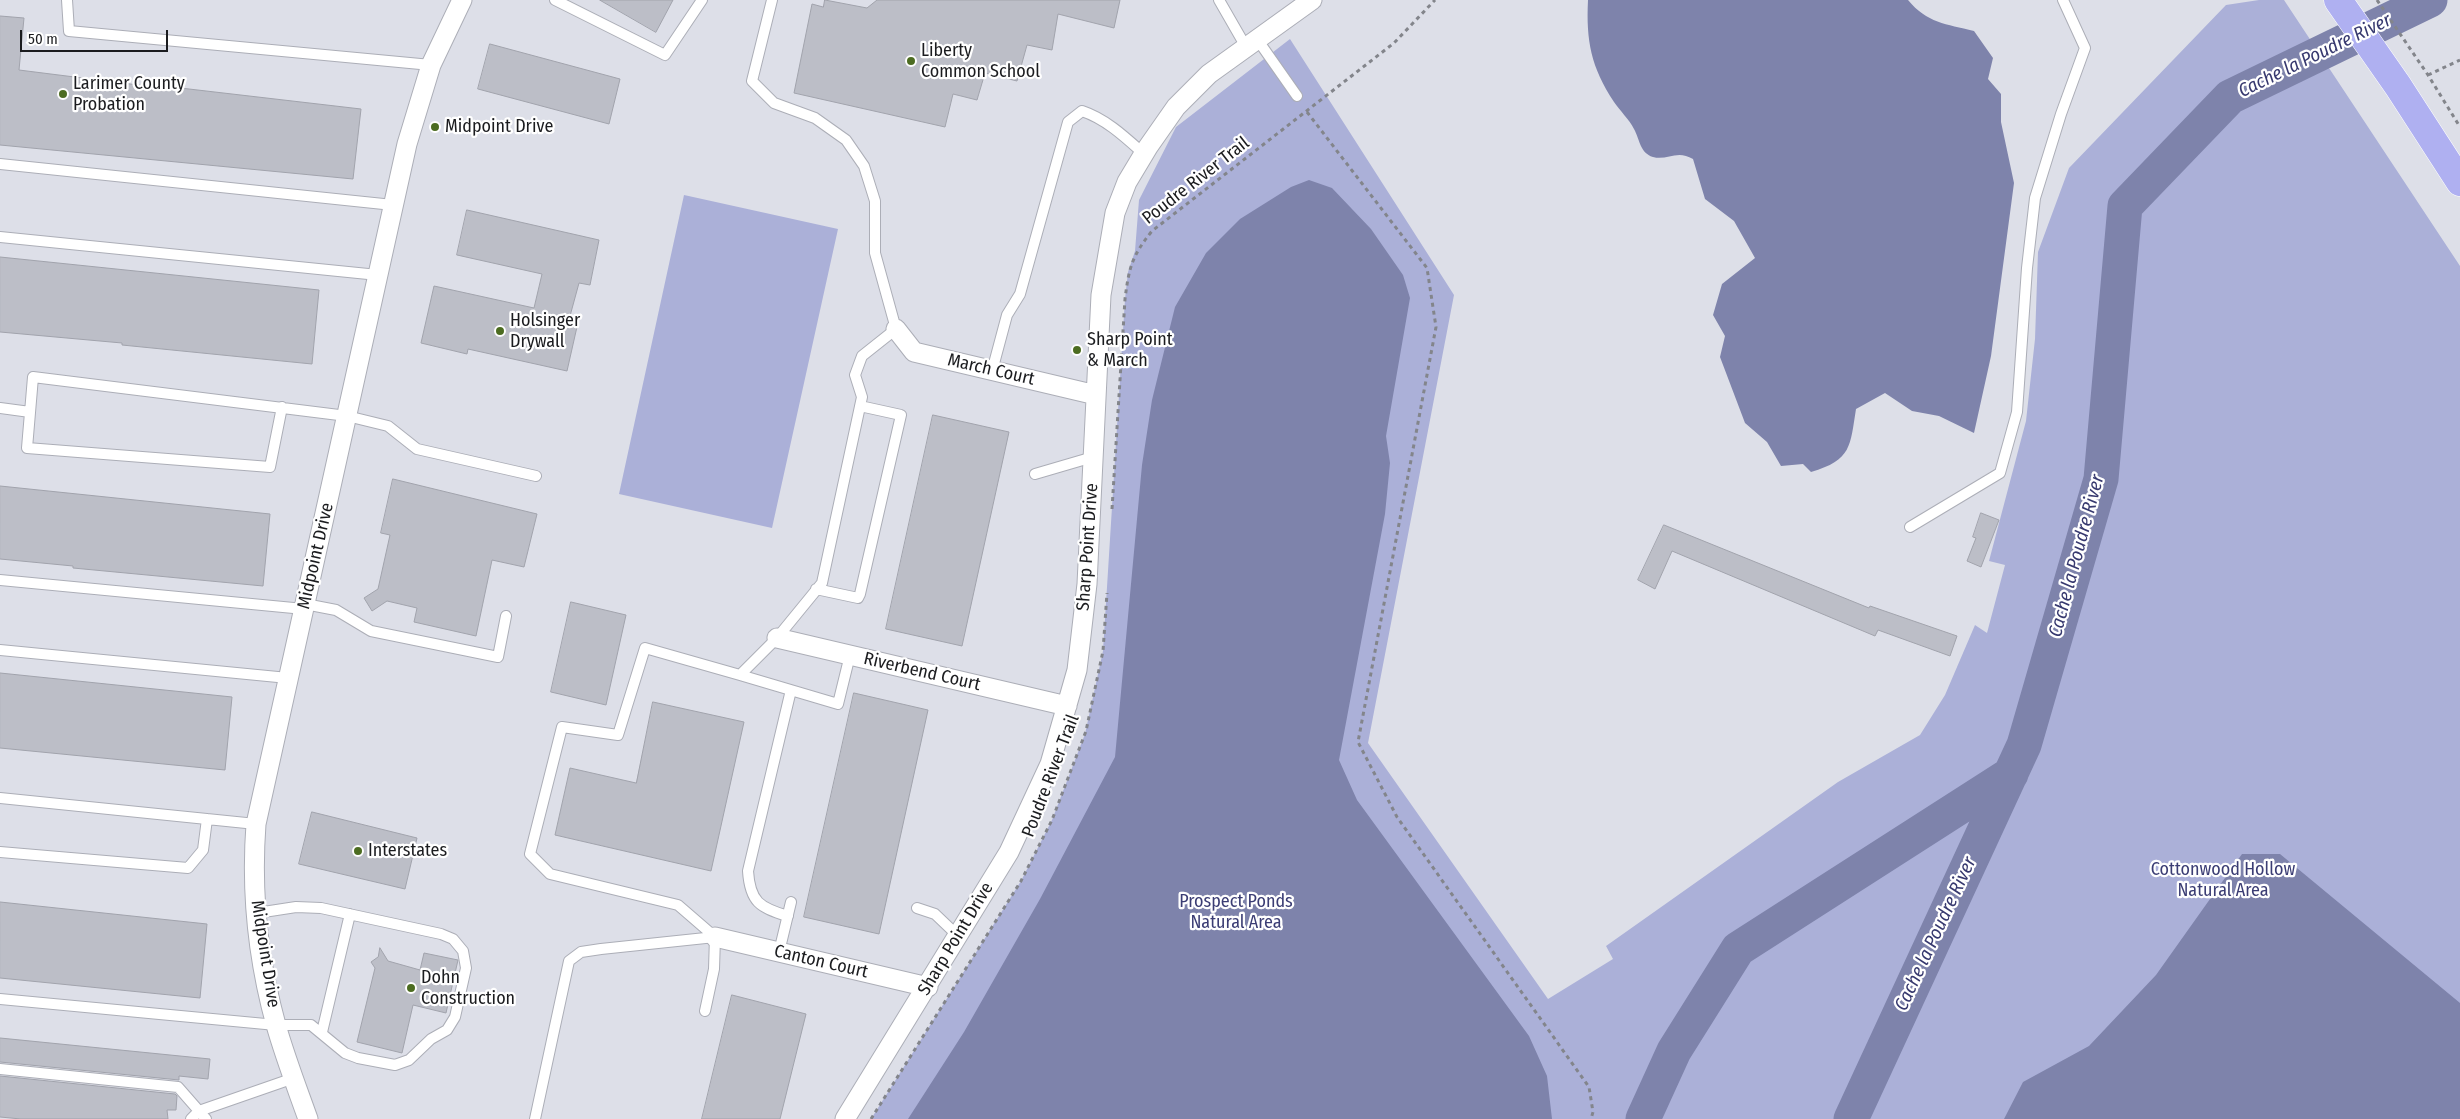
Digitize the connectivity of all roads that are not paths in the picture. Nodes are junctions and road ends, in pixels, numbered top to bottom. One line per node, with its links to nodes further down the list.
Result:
1 (67, 0): 11 (lane)
2 (462, 0): 11 (street, Midpoint Drive)
3 (555, 0): 4 (lane)
4 (702, 0)
5 (772, 0): 19 (lane)
6 (1219, 0): 10 (lane)
7 (1312, 0): 10 (street, Sharp Point Drive)
8 (2063, 0): 30 (lane)
9 (2338, 0): 15 (main road)
10 (1252, 43): 12 (lane); 13 (street, Sharp Point Drive)
11 (431, 65): 16 (street, Midpoint Drive)
12 (1296, 96)
13 (1144, 154): 20 (lane); 21 (street, Sharp Point Drive)
14 (0, 164): 16 (lane)
15 (2460, 182)
16 (394, 206): 18 (street, Midpoint Drive)
17 (0, 237): 18 (lane)
18 (378, 275): 26 (street, Midpoint Drive)
19 (896, 329): 20 (street, March Court); 22 (lane)
20 (992, 371): 21 (street, March Court)
21 (1096, 395): 27 (street, Sharp Point Drive)
22 (860, 406): 32 (lane); 32 (lane)
23 (282, 407): 25 (lane); 25 (lane); 26 (lane)
24 (0, 408): 25 (lane)
25 (30, 412)
26 (348, 416): 29 (lane); 33 (street, Midpoint Drive)
27 (1093, 457): 28 (lane); 41 (street, Sharp Point Drive)
28 (1034, 474)
29 (536, 476)
30 (1910, 527)
31 (0, 580): 33 (lane)
32 (816, 589): 35 (lane)
33 (305, 606): 34 (lane); 39 (street, Midpoint Drive)
34 (506, 616)
35 (777, 638): 37 (street, Riverbend Court); 38 (lane)
36 (0, 650): 39 (lane)
37 (850, 655): 40 (lane); 41 (street, Riverbend Court)
38 (740, 675): 40 (lane); 52 (lane)
39 (288, 678): 44 (street, Midpoint Drive)
40 (791, 690): 50 (lane)
41 (1067, 706): 51 (street, Sharp Point Drive)
42 (0, 798): 43 (lane)
43 (207, 819): 44 (lane); 45 (lane)
44 (256, 824): 48 (street, Midpoint Drive)
45 (0, 852)
46 (791, 902): 50 (lane)
47 (917, 908): 51 (lane)
48 (257, 913): 49 (lane); 57 (street, Midpoint Drive)
49 (350, 914): 58 (lane); 58 (lane)
50 (788, 916): 53 (lane)
51 (958, 936): 54 (street, Sharp Point Drive)
52 (715, 937): 53 (street, Canton Court); 56 (lane); 64 (lane)
53 (779, 952): 54 (street, Canton Court)
54 (928, 987): 65 (street, Sharp Point Drive)
55 (0, 999): 57 (lane)
56 (705, 1011)
57 (276, 1025): 58 (lane); 60 (street, Midpoint Drive)
58 (322, 1032)
59 (0, 1069): 61 (lane)
60 (294, 1078): 61 (lane); 63 (street, Midpoint Drive)
61 (203, 1115): 62 (lane)
62 (191, 1119)
63 (308, 1119)
64 (536, 1119)
65 (845, 1119)

